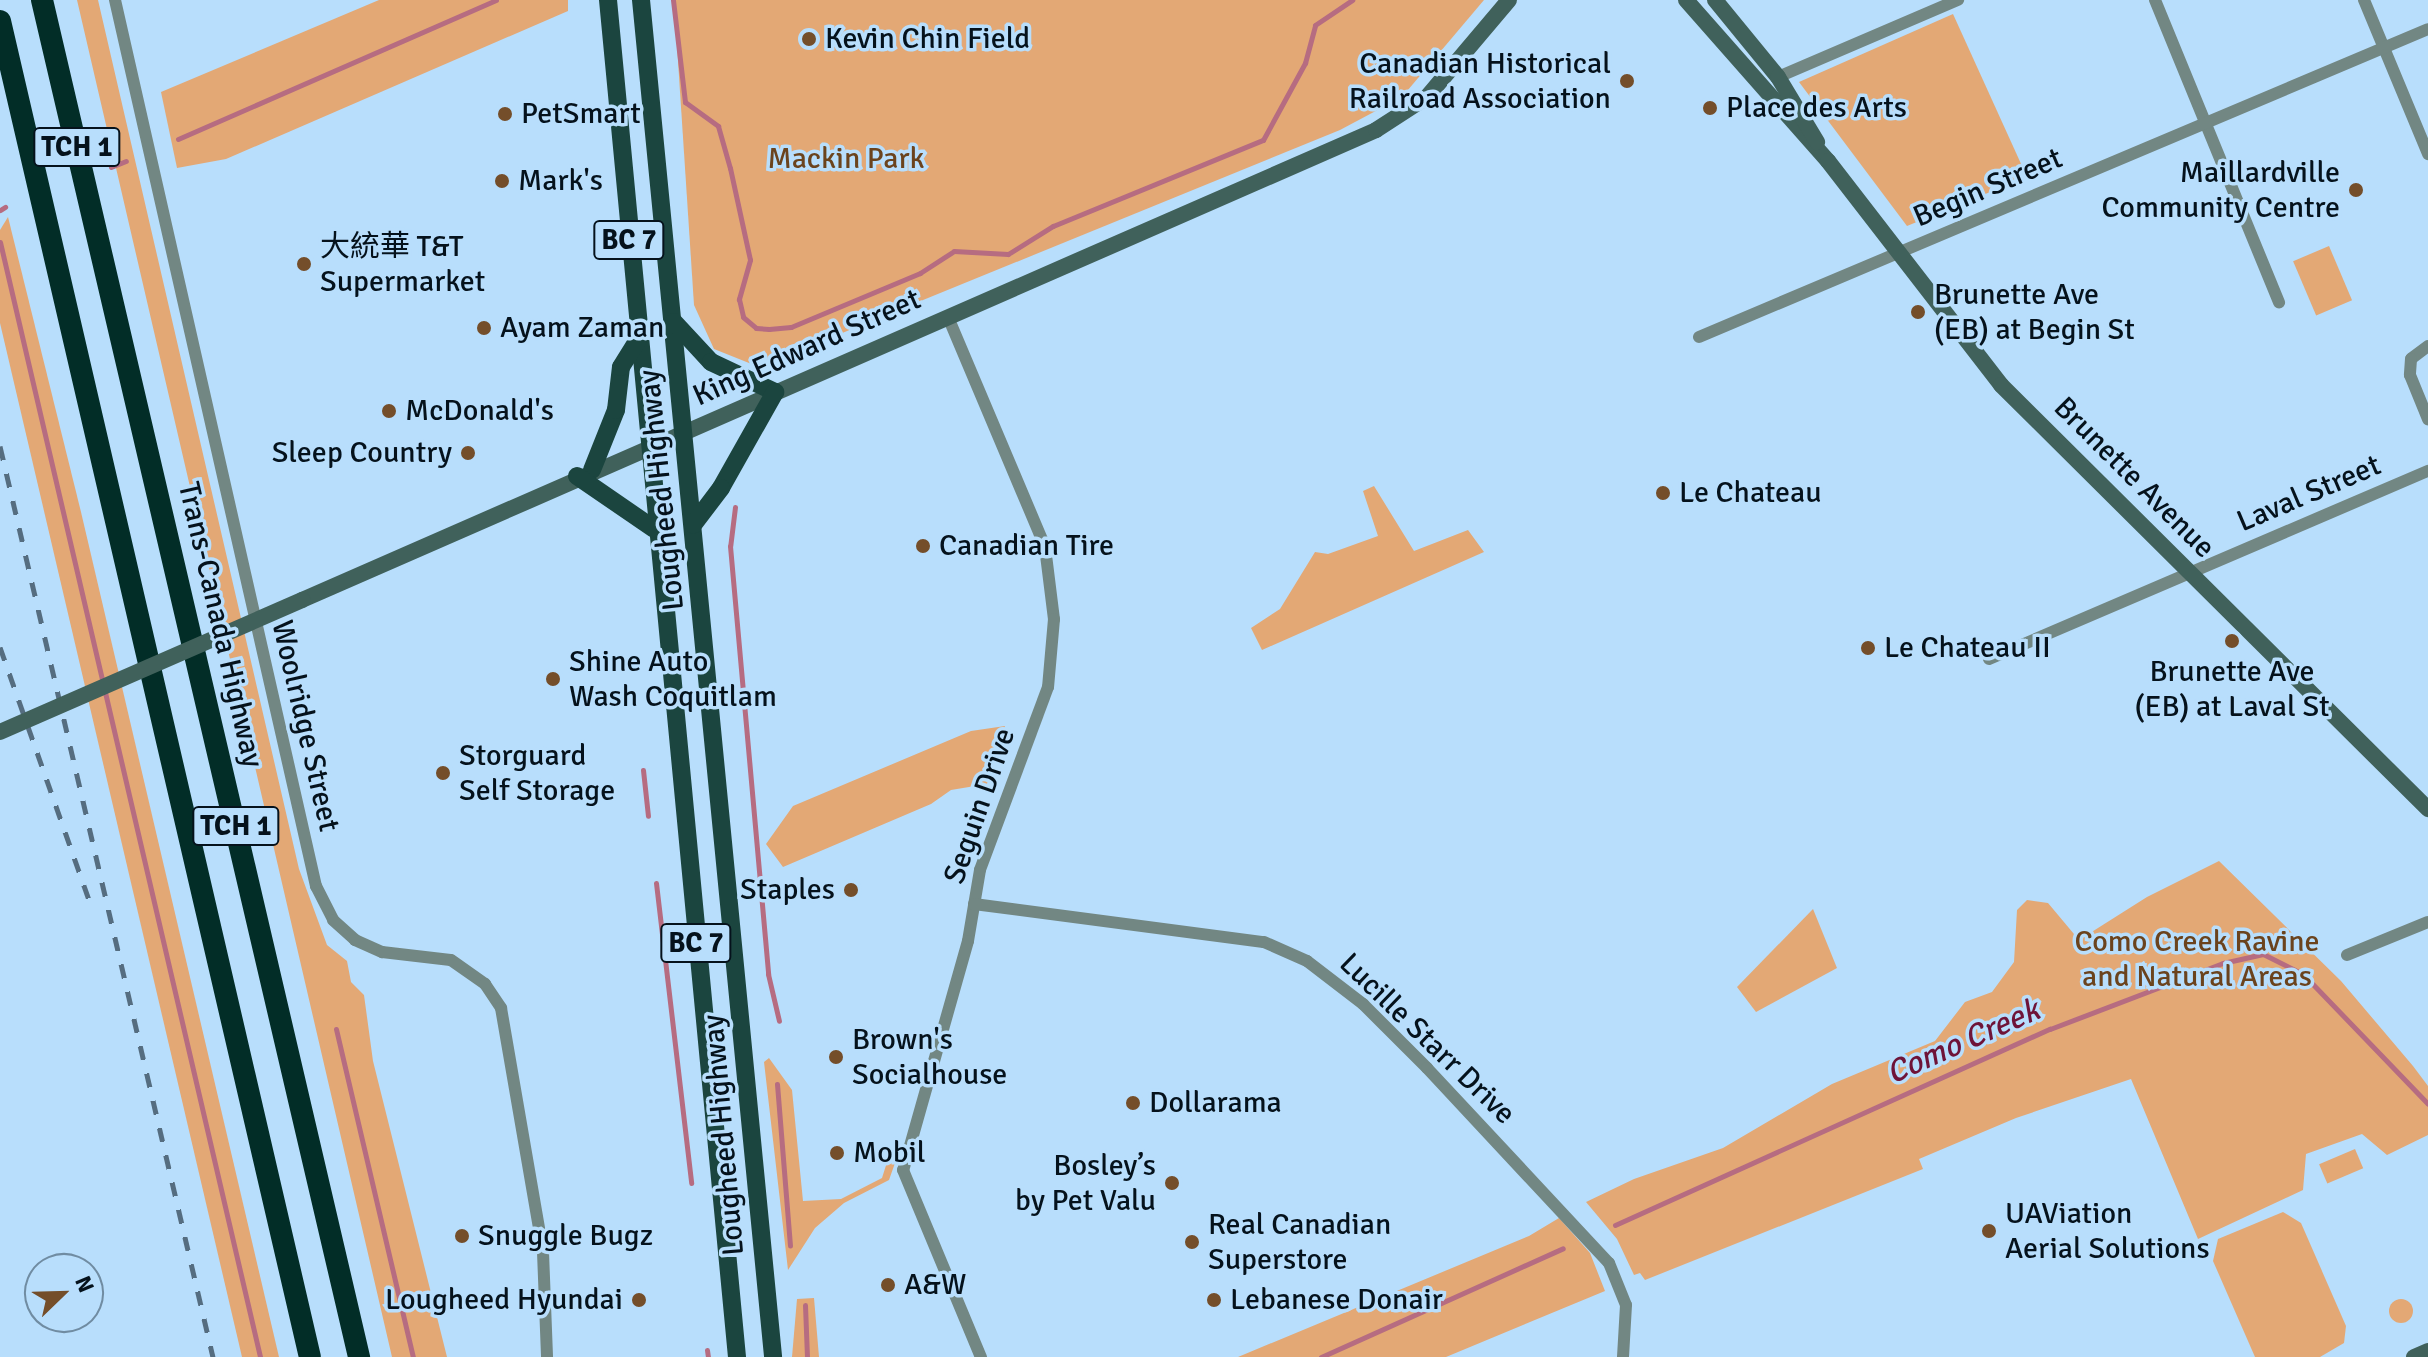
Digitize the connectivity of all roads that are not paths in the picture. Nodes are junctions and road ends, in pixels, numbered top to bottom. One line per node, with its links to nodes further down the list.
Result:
1 (42, 0): 42 (highway, Trans-Canada Highway / TCH 1)
2 (115, 0): 43 (street, Woolridge Street)
3 (608, 0): 23 (main road, Lougheed Highway / BC 7)
4 (641, 0): 21 (main road, Lougheed Highway / BC 7)
5 (1509, 0): 20 (main road, King Edward Street)
6 (1686, 0): 17 (main road, Brunette Avenue)
7 (1715, 0): 14 (main road, Brunette Avenue)
8 (1958, 0): 14 (street)
9 (2155, 0): 15 (street)
10 (2364, 0): 13 (street)
11 (0, 21): 41 (highway, TCH 1)
12 (2428, 29): 13 (street, Begin Street)
13 (2383, 48): 15 (street, Begin Street); 16 (street)
14 (1778, 77): 17 (main road, Brunette Avenue)
15 (2205, 124): 18 (street, Begin Street); 19 (street)
16 (2428, 154)
17 (1828, 161): 18 (main road, Brunette Avenue)
18 (1898, 254): 22 (street, Begin Street); 33 (main road, Brunette Avenue)
19 (2279, 303)
20 (948, 317): 25 (main road, King Edward Street); 37 (street, Seguin Drive)
21 (674, 322): 25 (main road); 27 (main road, Lougheed Highway / BC 7)
22 (1699, 337)
23 (638, 340): 28 (main road, Lougheed Highway / BC 7); 30 (main road)
24 (2428, 346): 26 (street)
25 (775, 392): 27 (main road, King Edward Street); 31 (main road)
26 (2428, 419)
27 (684, 433): 28 (main road, King Edward Street); 31 (main road, Lougheed Highway / BC 7)
28 (649, 446): 30 (main road, King Edward Street); 32 (main road, Lougheed Highway / BC 7)
29 (2428, 471): 33 (street, Laval Street)
30 (585, 473): 32 (main road); 35 (main road, King Edward Street, bridge)
31 (693, 525): 45 (main road, Lougheed Highway / BC 7)
32 (654, 529): 44 (main road, Lougheed Highway / BC 7)
33 (2189, 573): 34 (street, Laval Street); 36 (main road, Brunette Avenue)
34 (1989, 659)
35 (0, 732)
36 (2428, 809)
37 (974, 904): 46 (street, Seguin Drive); 47 (street, Lucille Starr Drive)
38 (2428, 922): 39 (street)
39 (2347, 955)
40 (2428, 1351): 48 (main road)
41 (310, 1357)
42 (359, 1357)
43 (547, 1357)
44 (737, 1357)
45 (773, 1357)
46 (981, 1357)
47 (1623, 1357)
48 (2414, 1357)

